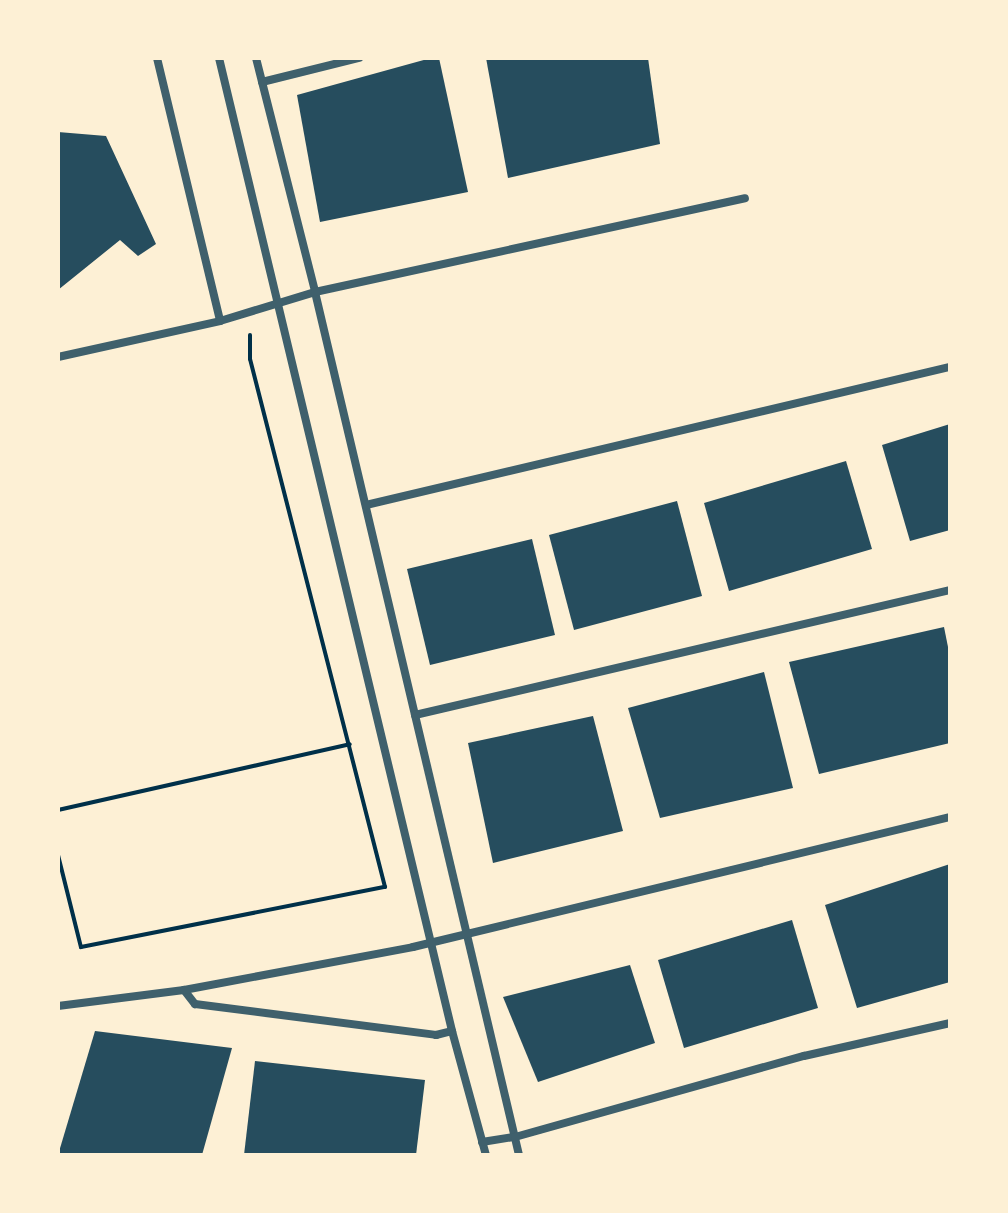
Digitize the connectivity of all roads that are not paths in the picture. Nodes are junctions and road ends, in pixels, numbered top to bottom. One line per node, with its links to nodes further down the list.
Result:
1 (157, 58): 9 (street)
2 (219, 58): 8 (street)
3 (256, 58): 5 (street)
4 (359, 58): 5 (street)
5 (262, 82): 7 (street)
6 (745, 198): 7 (street)
7 (315, 292): 8 (street); 12 (street)
8 (278, 301): 9 (street); 17 (street)
9 (220, 321): 10 (street)
10 (58, 357)
11 (950, 367): 12 (street)
12 (366, 505): 14 (street)
13 (950, 590): 14 (street)
14 (415, 715): 16 (street)
15 (950, 817): 16 (street)
16 (465, 934): 17 (street); 22 (street)
17 (434, 943): 18 (street); 21 (street)
18 (184, 990): 19 (street); 21 (street)
19 (58, 1006)
20 (950, 1023): 22 (street)
21 (452, 1031): 23 (street)
22 (515, 1137): 23 (street); 25 (street)
23 (482, 1142): 24 (street)
24 (486, 1155)
25 (519, 1155)

